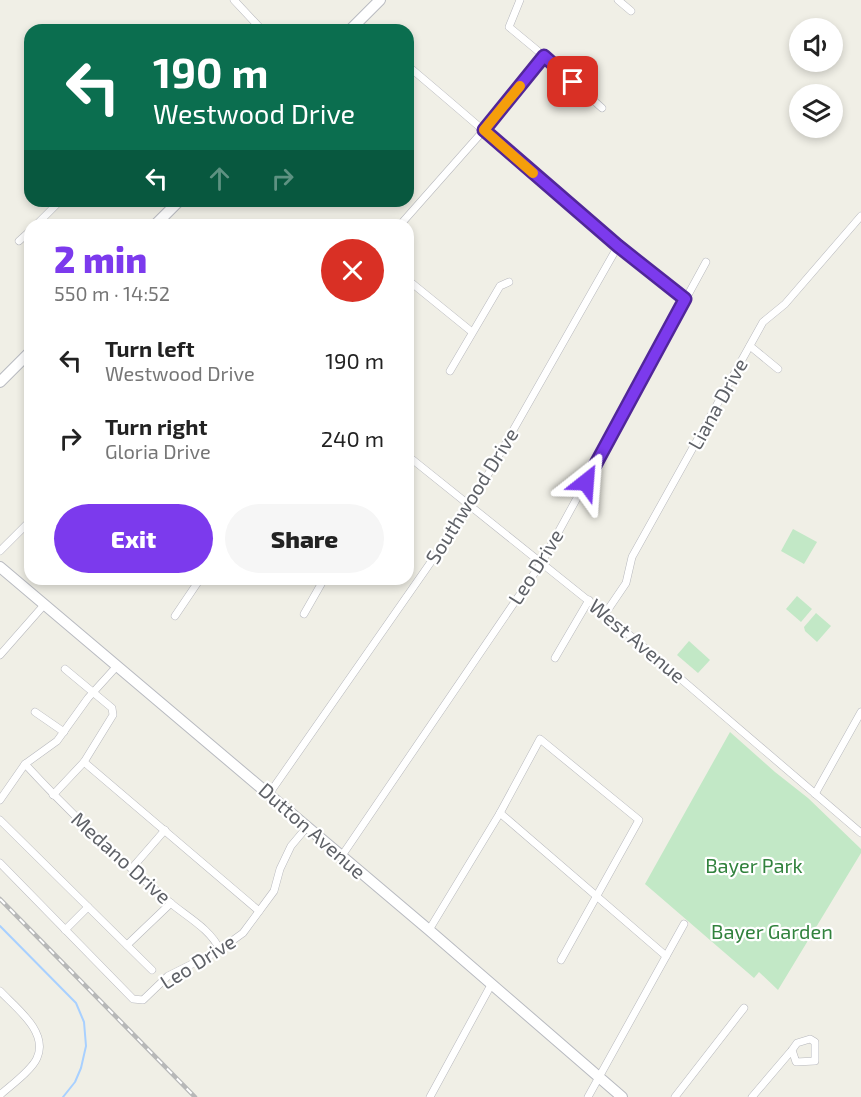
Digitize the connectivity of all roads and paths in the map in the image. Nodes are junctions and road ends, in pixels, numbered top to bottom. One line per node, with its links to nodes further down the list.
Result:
1 (234, 0): 6 (street)
2 (380, 0): 7 (main road)
3 (520, 0): 8 (street)
4 (618, 0): 5 (street)
5 (630, 12)
6 (256, 24)
7 (360, 24)
8 (544, 56): 10 (street); 11 (street)
9 (414, 71): 11 (street)
10 (602, 108)
11 (484, 130): 17 (street); 20 (street)
12 (54, 207): 15 (street)
13 (173, 207): 16 (main road)
14 (861, 216): 26 (street, Liana Drive)
15 (42, 219)
16 (161, 219)
17 (405, 219)
18 (24, 236): 19 (street)
19 (19, 241)
20 (618, 246): 24 (street); 32 (street, Southwood Drive)
21 (706, 262): 24 (street, Leo Drive)
22 (509, 282): 25 (street)
23 (414, 285): 25 (street)
24 (685, 299): 35 (street, Leo Drive)
25 (472, 332): 29 (street)
26 (750, 346): 28 (street); 42 (street, Liana Drive)
27 (24, 358): 30 (main road)
28 (778, 369)
29 (450, 372)
30 (0, 382)
31 (414, 461): 32 (street, West Avenue)
32 (470, 506): 35 (street, West Avenue); 54 (street, Southwood Drive)
33 (24, 526): 34 (street)
34 (0, 551)
35 (542, 562): 39 (street, West Avenue); 63 (street, Leo Drive)
36 (0, 567): 40 (main road, Dutton Avenue)
37 (196, 585): 43 (street)
38 (321, 585): 41 (street)
39 (589, 600): 42 (street, West Avenue); 45 (street)
40 (44, 605): 44 (street); 46 (main road, Dutton Avenue)
41 (304, 614)
42 (605, 614): 55 (street, West Avenue)
43 (175, 616)
44 (0, 655)
45 (555, 658)
46 (117, 666): 48 (street); 54 (main road, Dutton Avenue)
47 (65, 669): 48 (street)
48 (94, 692): 51 (street); 52 (street)
49 (36, 712): 51 (street)
50 (861, 712): 55 (street)
51 (64, 732): 53 (street)
52 (84, 762): 56 (street); 61 (street)
53 (24, 764): 56 (street, Medano Drive); 57 (street)
54 (269, 794): 60 (main road, Dutton Avenue)
55 (815, 794): 62 (street, West Avenue)
56 (53, 795): 65 (street, Medano Drive)
57 (0, 800)
58 (500, 813): 66 (street); 66 (street); 72 (street)
59 (0, 820): 68 (street)
60 (307, 827): 63 (main road, Dutton Avenue); 69 (street, Leo Drive)
61 (165, 830): 65 (street); 69 (street)
62 (861, 833)
63 (341, 856): 72 (main road, Dutton Avenue)
64 (0, 863): 71 (street)
65 (132, 868): 67 (street, Medano Drive)
66 (597, 897): 75 (street); 76 (street)
67 (171, 903): 73 (street); 74 (street, Medano Drive)
68 (88, 907): 71 (street); 73 (street)
69 (259, 911): 74 (street, Leo Drive)
70 (684, 924): 75 (street)
71 (65, 930): 74 (street, Leo Drive)
72 (429, 930): 78 (main road, Dutton Avenue)
73 (127, 945): 77 (street)
74 (220, 950)
75 (666, 956): 82 (street)
76 (561, 960)
77 (152, 970)
78 (491, 985): 82 (main road, Dutton Avenue); 84 (street)
79 (0, 991): 83 (street)
80 (744, 1008): 87 (street)
81 (792, 1050): 88 (street)
82 (600, 1078): 85 (street); 86 (main road, Dutton Avenue)
83 (0, 1095)
84 (430, 1097)
85 (588, 1097)
86 (622, 1097)
87 (675, 1097)
88 (753, 1097)

